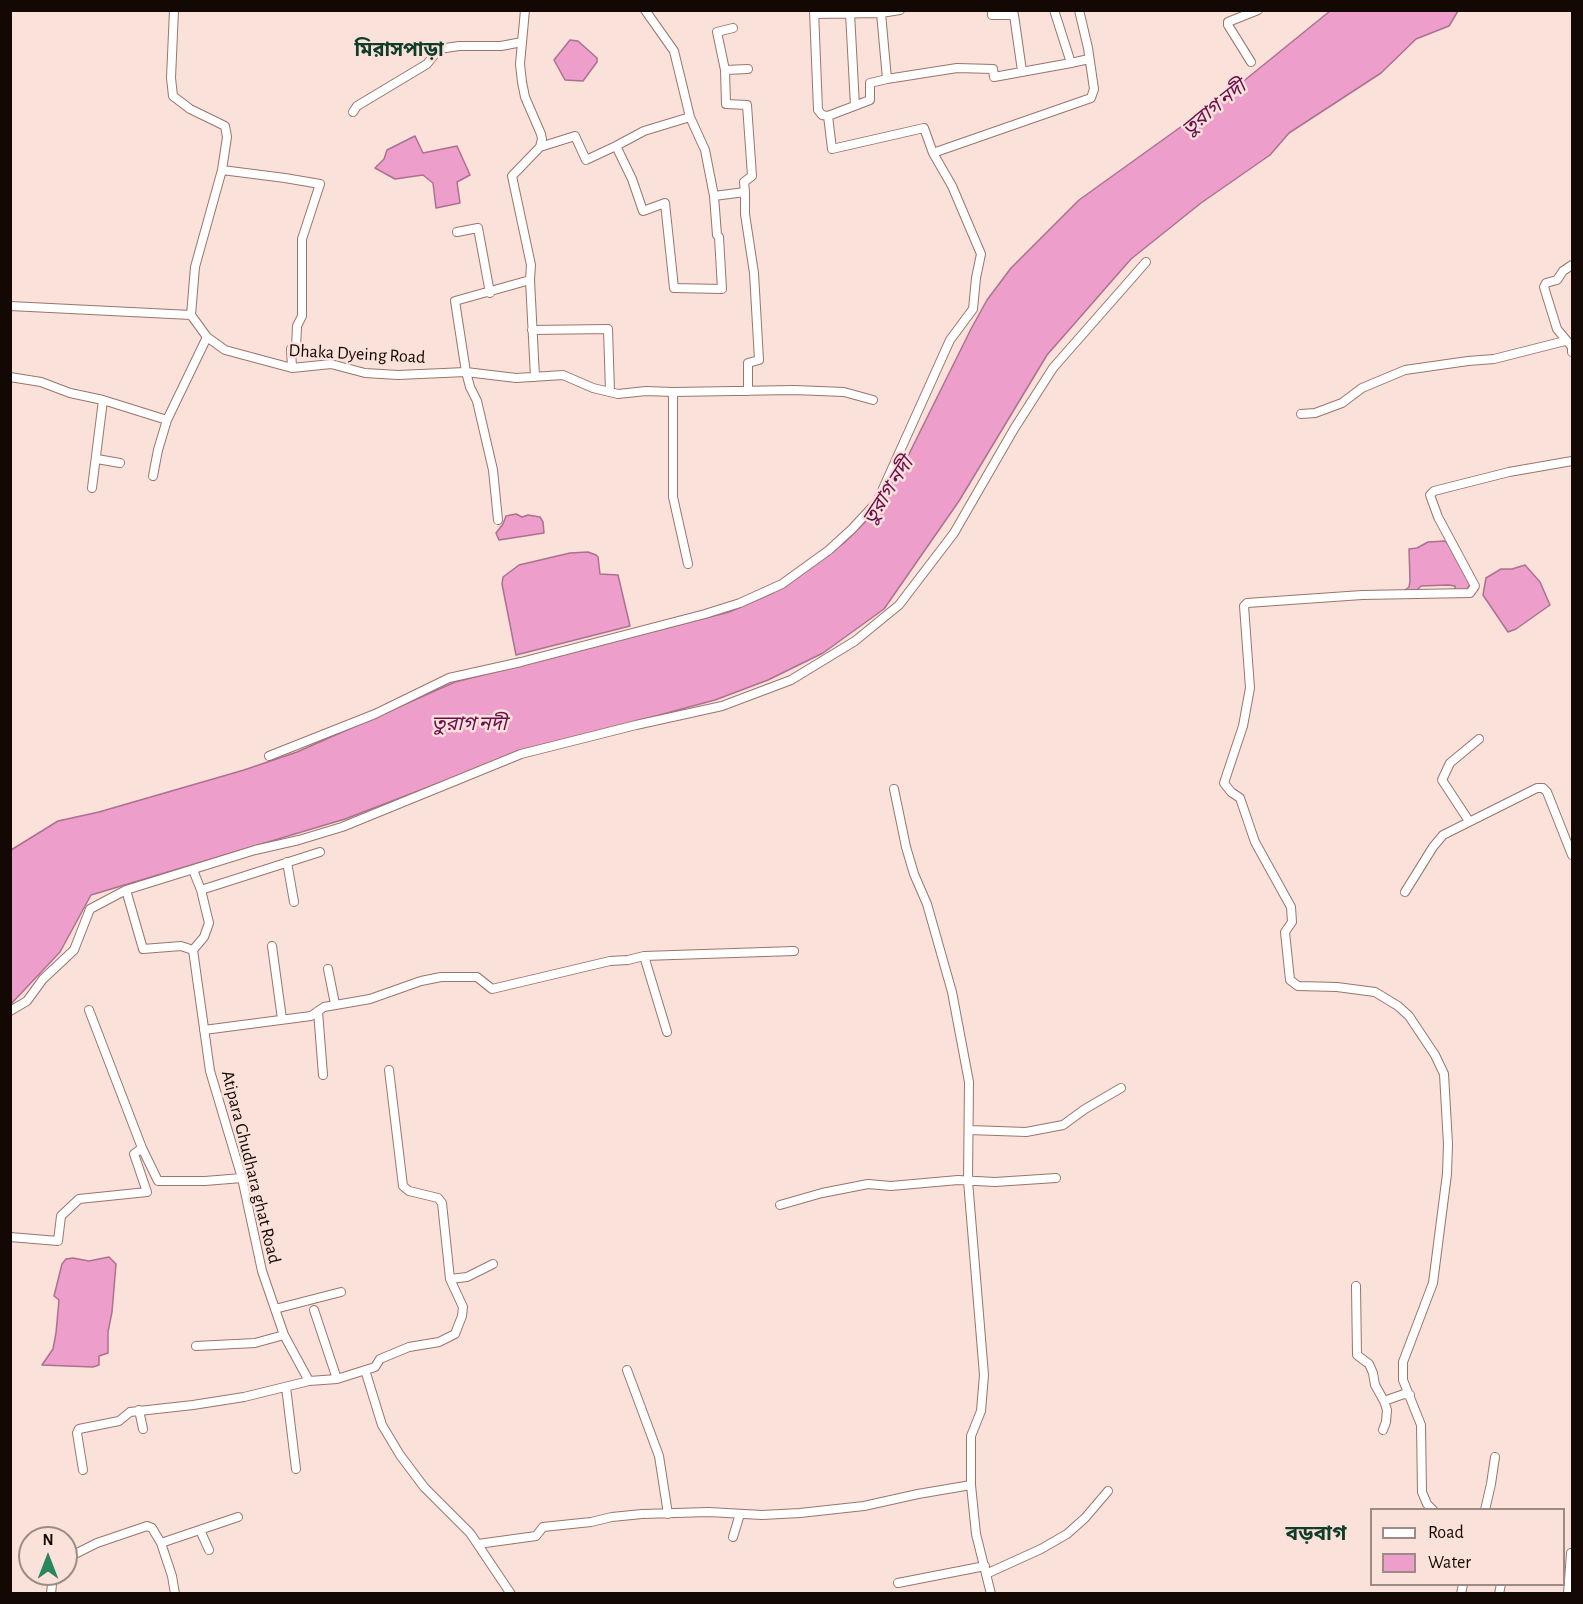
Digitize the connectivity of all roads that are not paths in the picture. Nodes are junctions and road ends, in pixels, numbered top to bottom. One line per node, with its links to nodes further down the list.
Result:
1 (174, 10): 28 (street)
2 (525, 10): 13 (street)
3 (645, 10): 24 (street)
4 (900, 10): 10 (street)
5 (992, 10): 19 (street)
6 (1054, 10): 16 (street)
7 (1079, 10): 14 (street)
8 (1258, 10): 15 (street)
9 (814, 12): 11 (street); 23 (street)
10 (879, 12): 11 (street); 20 (street)
11 (850, 13): 21 (street)
12 (733, 28): 18 (street)
13 (522, 42): 22 (street); 26 (street)
14 (1089, 59): 16 (street); 27 (street)
15 (1251, 62)
16 (1071, 63): 19 (street)
17 (748, 69): 18 (street)
18 (725, 70): 29 (street)
19 (1022, 71): 20 (street)
20 (886, 79): 21 (street)
21 (855, 106): 23 (street)
22 (353, 112)
23 (828, 116): 27 (street)
24 (690, 117): 25 (street); 30 (street)
25 (616, 146): 26 (street); 30 (street)
26 (540, 147): 34 (street)
27 (933, 153): 61 (street)
28 (222, 170): 37 (street); 42 (street)
29 (745, 192): 30 (street); 46 (street)
30 (714, 196)
31 (457, 232): 35 (street)
32 (1146, 262): 67 (street)
33 (1572, 265): 40 (street)
34 (530, 280): 35 (street); 38 (street)
35 (490, 293): 43 (street)
36 (10, 306): 37 (street)
37 (190, 315): 39 (street, Dhaka Dyeing Road)
38 (532, 330): 45 (street); 47 (street)
39 (207, 337): 42 (street, Dhaka Dyeing Road); 52 (street)
40 (1565, 341): 41 (street); 51 (street)
41 (1572, 351)
42 (292, 368): 43 (street, Dhaka Dyeing Road)
43 (466, 372): 45 (street, Dhaka Dyeing Road); 58 (street)
44 (10, 377): 49 (street)
45 (535, 377): 47 (street, Dhaka Dyeing Road)
46 (748, 391): 48 (street, Dhaka Dyeing Road); 50 (street, Dhaka Dyeing Road)
47 (610, 392): 48 (street, Dhaka Dyeing Road)
48 (673, 393): 59 (street)
49 (103, 400): 52 (street); 53 (street)
50 (873, 400)
51 (1301, 414)
52 (167, 420): 56 (street)
53 (96, 459): 55 (street); 57 (street)
54 (1572, 460): 109 (street)
55 (120, 464)
56 (153, 476)
57 (92, 488)
58 (498, 520)
59 (688, 564)
60 (1479, 739): 63 (street)
61 (269, 756)
62 (894, 789): 87 (street)
63 (1469, 821): 65 (street); 70 (street)
64 (320, 852): 66 (street)
65 (1572, 855)
66 (287, 862): 69 (street); 71 (street)
67 (193, 870): 68 (street); 69 (street)
68 (126, 890): 73 (street); 79 (street)
69 (201, 890): 73 (street)
70 (1405, 892)
71 (294, 902)
72 (273, 946): 81 (street)
73 (193, 950): 82 (street, Atipara Ghudhara ghat Road)
74 (794, 951): 75 (street)
75 (644, 956): 77 (street); 83 (street)
76 (328, 969): 77 (street)
77 (335, 1004): 80 (street)
78 (89, 1010): 88 (street)
79 (10, 1011)
80 (318, 1011): 81 (street); 85 (street)
81 (282, 1019): 82 (street)
82 (204, 1030): 89 (street, Atipara Ghudhara ghat Road)
83 (668, 1032)
84 (389, 1070): 97 (street)
85 (323, 1075)
86 (1121, 1088): 87 (street)
87 (969, 1130): 91 (street)
88 (142, 1148): 92 (street); 93 (street)
89 (242, 1178): 92 (street); 100 (street, Atipara Ghudhara ghat Road)
90 (1056, 1178): 91 (street)
91 (968, 1181): 94 (street); 117 (street)
92 (158, 1182): 93 (street)
93 (147, 1192): 95 (street)
94 (780, 1204)
95 (10, 1237)
96 (493, 1264): 97 (street)
97 (450, 1279): 104 (street)
98 (1356, 1287): 110 (street)
99 (341, 1292): 100 (street)
100 (275, 1309): 102 (street, Atipara Ghudhara ghat Road)
101 (314, 1310): 106 (street)
102 (284, 1335): 103 (street); 107 (street, Atipara Ghudhara ghat Road)
103 (196, 1346)
104 (364, 1370): 106 (street); 127 (street)
105 (627, 1370): 121 (street)
106 (337, 1378): 107 (street)
107 (309, 1381): 108 (street)
108 (286, 1387): 111 (street); 115 (street)
109 (1410, 1395): 110 (street); 119 (street)
110 (1384, 1401): 113 (street)
111 (139, 1410): 112 (street); 116 (street)
112 (143, 1429)
113 (1383, 1430)
114 (1495, 1457): 120 (street)
115 (296, 1469)
116 (83, 1470)
117 (971, 1485): 122 (street); 131 (street)
118 (1108, 1491): 131 (street)
119 (1432, 1508)
120 (1485, 1508)
121 (668, 1514): 122 (street); 127 (street)
122 (740, 1515): 125 (street)
123 (238, 1516): 124 (street)
124 (200, 1530): 126 (street); 128 (street)
125 (733, 1537)
126 (161, 1543): 129 (street); 133 (street)
127 (478, 1544): 134 (street)
128 (209, 1550)
129 (78, 1552)
130 (1571, 1553): 136 (street)
131 (986, 1570): 132 (street); 135 (street)
132 (898, 1584)
133 (175, 1593)
134 (511, 1593)
135 (991, 1593)
136 (1568, 1593)

